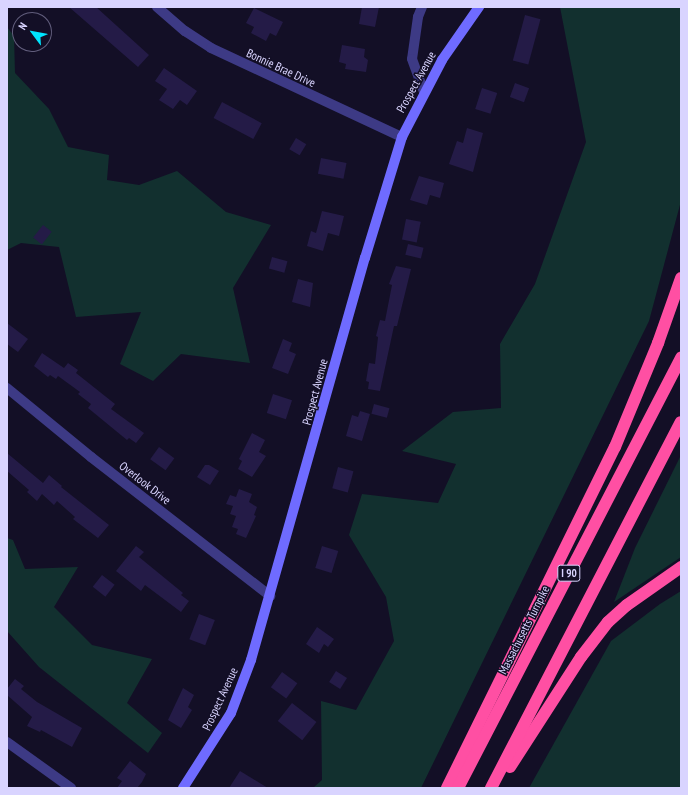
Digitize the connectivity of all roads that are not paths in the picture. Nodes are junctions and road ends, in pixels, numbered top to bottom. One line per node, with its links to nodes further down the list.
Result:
1 (157, 7): 5 (street, Bonnie Brae Drive)
2 (422, 7): 4 (street)
3 (479, 7): 4 (street, Prospect Avenue)
4 (424, 92): 5 (street, Prospect Avenue)
5 (402, 137): 11 (street, Prospect Avenue)
6 (681, 278): 15 (highway)
7 (681, 357): 16 (highway, Massachusetts Turnpike / I 90)
8 (7, 388): 11 (street, Overlook Drive)
9 (681, 422): 17 (highway, I 90)
10 (681, 567): 18 (highway)
11 (270, 596): 14 (street, Prospect Avenue)
12 (7, 742): 13 (street)
13 (71, 788)
14 (183, 788)
15 (447, 788)
16 (458, 788)
17 (491, 788)
18 (496, 788)

